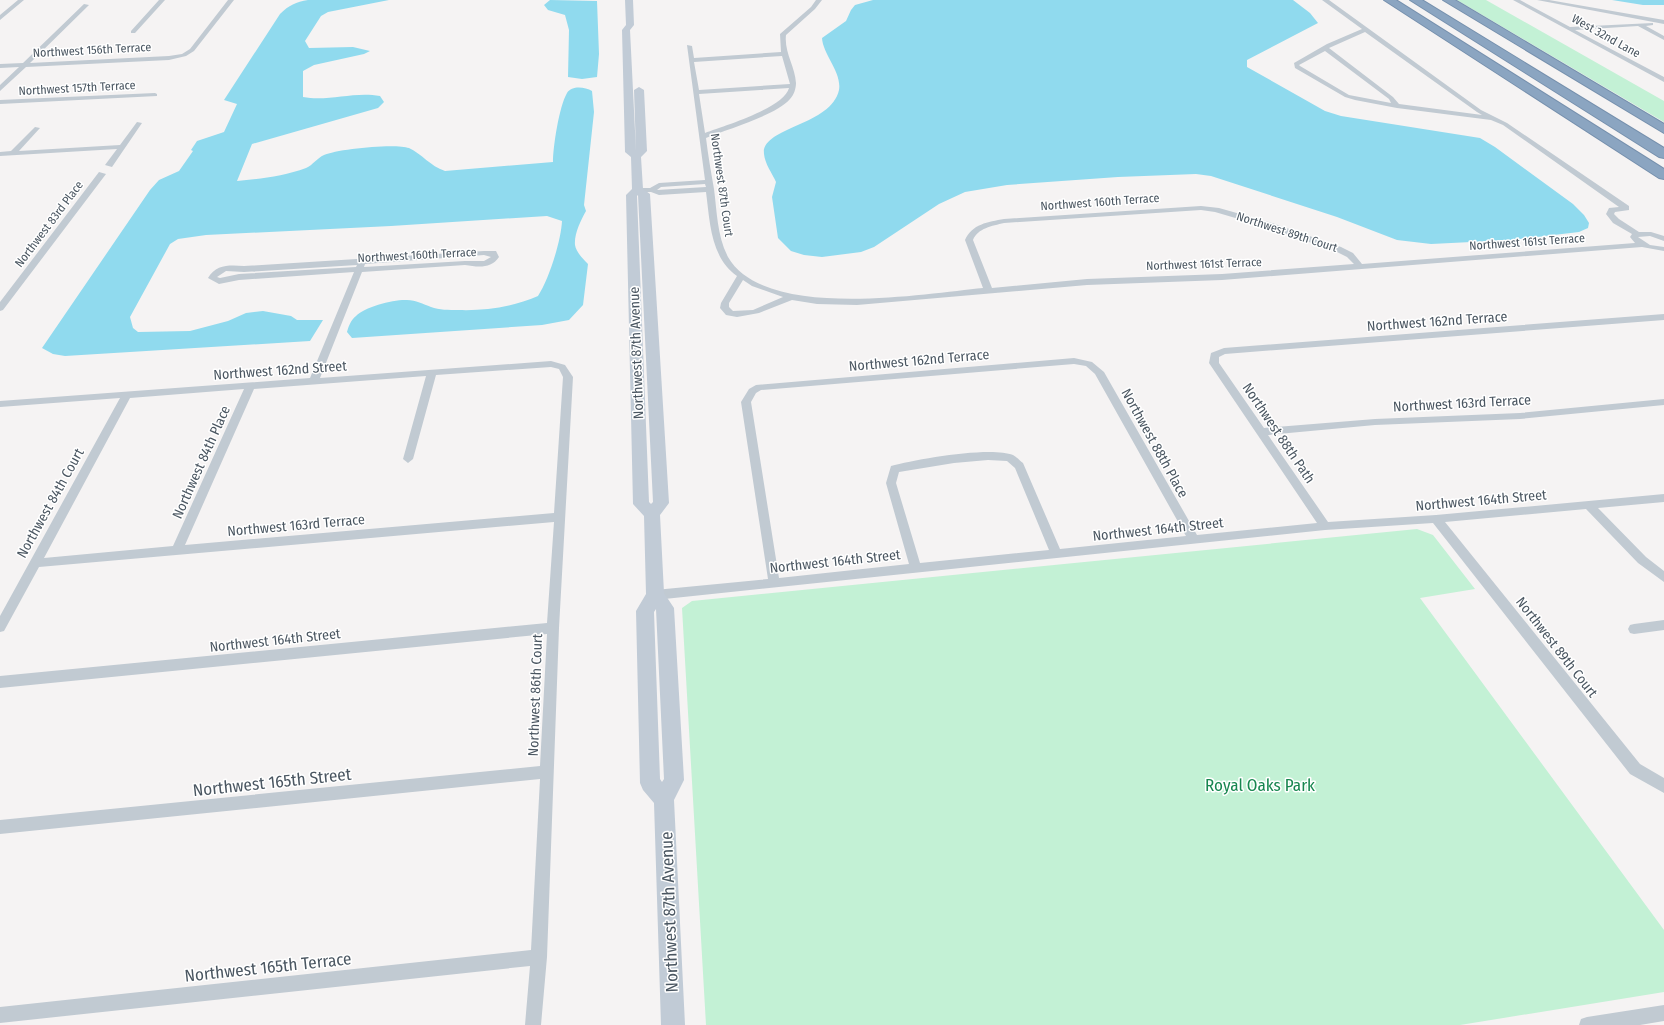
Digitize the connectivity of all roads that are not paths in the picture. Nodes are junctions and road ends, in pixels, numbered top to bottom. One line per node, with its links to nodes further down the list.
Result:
1 (21, 0): 16 (street)
2 (162, 0): 21 (street)
3 (231, 0): 28 (street, Northwest 156th Terrace)
4 (629, 0): 51 (street, Northwest 87th Avenue)
5 (818, 0): 26 (street)
6 (1326, 0): 20 (street)
7 (1389, 0): 52 (highway)
8 (1415, 0): 14 (highway)
9 (1422, 0): 25 (highway)
10 (1448, 0): 43 (highway)
11 (1516, 0): 19 (street, West 32nd Lane)
12 (1540, 0): 15 (street)
13 (86, 5): 28 (street)
14 (1435, 12): 50 (highway); 52 (highway)
15 (1626, 16): 17 (street); 18 (street)
16 (0, 18)
17 (1664, 23): 18 (street)
18 (1639, 25): 19 (street); 22 (street)
19 (1570, 28): 31 (street, West 32nd Lane)
20 (1365, 30): 24 (street); 40 (street)
21 (133, 32)
22 (1664, 38)
23 (688, 46): 27 (street, Northwest 87th Court)
24 (1325, 48): 39 (street); 39 (street)
25 (1506, 52): 45 (highway); 47 (highway)
26 (784, 54): 27 (street); 35 (street)
27 (691, 60): 36 (street, Northwest 87th Court)
28 (25, 64): 29 (street, Northwest 156th Terrace); 34 (street)
29 (0, 66)
30 (1664, 73): 31 (street)
31 (1652, 74): 32 (street, West 32nd Lane)
32 (1664, 80)
33 (639, 82): 51 (street, Northwest 87th Avenue)
34 (0, 88)
35 (792, 89): 36 (street); 44 (street)
36 (696, 92): 44 (street, Northwest 87th Court)
37 (154, 95): 38 (street, Northwest 157th Terrace)
38 (0, 102)
39 (1397, 106): 40 (street)
40 (1492, 119): 59 (street)
41 (139, 123): 46 (street)
42 (37, 128): 48 (street)
43 (1664, 129)
44 (702, 137): 56 (street, Northwest 87th Court)
45 (1664, 140)
46 (122, 148): 48 (street); 53 (street)
47 (1664, 148)
48 (13, 153): 49 (street)
49 (0, 154)
50 (1664, 154)
51 (636, 156): 57 (street, Northwest 87th Avenue)
52 (1644, 163): 55 (highway)
53 (109, 166)
54 (102, 174): 69 (street, Northwest 83rd Place)
55 (1664, 175)
56 (710, 186): 57 (street); 65 (street, Northwest 87th Court)
57 (638, 190): 84 (street, Northwest 87th Avenue); 84 (street, Northwest 87th Avenue)
58 (1208, 208): 64 (street, Northwest 89th Court); 67 (street, Northwest 160th Terrace)
59 (1637, 234): 60 (street); 61 (street)
60 (1664, 239)
61 (1642, 245): 62 (street, Northwest 161st Terrace); 64 (street, Northwest 161st Terrace)
62 (1664, 249)
63 (361, 266): 63 (street, Northwest 160th Terrace); 63 (street, Northwest 160th Terrace); 75 (street)
64 (1360, 267): 67 (street, Northwest 161st Terrace)
65 (742, 276): 66 (street, Northwest 87th Court); 68 (street)
66 (768, 290): 68 (street, Northwest 161st Terrace)
67 (988, 290): 68 (street, Northwest 161st Terrace)
68 (791, 297)
69 (0, 308)
70 (1663, 318): 71 (street, Northwest 162nd Terrace)
71 (1214, 355): 80 (street, Northwest 88th Path)
72 (1089, 364): 88 (street, Northwest 88th Place); 94 (street, Northwest 162nd Terrace)
73 (562, 367): 74 (street, Northwest 162nd Street); 85 (street, Northwest 86th Court)
74 (432, 373): 75 (street, Northwest 162nd Street); 81 (street)
75 (314, 381): 76 (street, Northwest 162nd Street)
76 (250, 386): 77 (street, Northwest 162nd Street); 89 (street, Northwest 84th Place)
77 (127, 396): 79 (street, Northwest 162nd Street); 91 (street, Northwest 84th Court)
78 (1664, 402): 80 (street, Northwest 163rd Terrace)
79 (0, 404)
80 (1261, 432): 87 (street, Northwest 88th Path)
81 (408, 458)
82 (1664, 498): 83 (street, Northwest 164th Street)
83 (1589, 506): 86 (street, Northwest 164th Street); 93 (street)
84 (652, 514): 95 (street, Northwest 87th Avenue)
85 (560, 517): 89 (street, Northwest 163rd Terrace); 98 (street, Northwest 86th Court)
86 (1436, 519): 87 (street, Northwest 164th Street); 102 (street, Northwest 89th Court)
87 (1325, 526): 88 (street, Northwest 164th Street)
88 (1194, 540): 90 (street, Northwest 164th Street)
89 (177, 550): 91 (street, Northwest 163rd Terrace)
90 (1056, 554): 92 (street, Northwest 164th Street); 92 (street)
91 (34, 563): 97 (street, Northwest 84th Court)
92 (916, 568): 94 (street, Northwest 164th Street)
93 (1664, 577)
94 (774, 582): 95 (street, Northwest 164th Street)
95 (655, 595): 108 (street, Northwest 87th Avenue)
96 (1664, 625): 99 (street)
97 (0, 627)
98 (553, 628): 100 (street, Northwest 164th Street); 101 (street, Northwest 86th Court)
99 (1634, 629)
100 (0, 682)
101 (548, 772): 103 (street, Northwest 165th Street); 104 (street, Northwest 86th Court)
102 (1663, 785)
103 (0, 827)
104 (540, 957): 106 (street, Northwest 165th Terrace); 107 (street, Northwest 86th Court)
105 (1664, 1013): 109 (street)
106 (0, 1015)
107 (533, 1025)
108 (673, 1025)
109 (1587, 1025)

